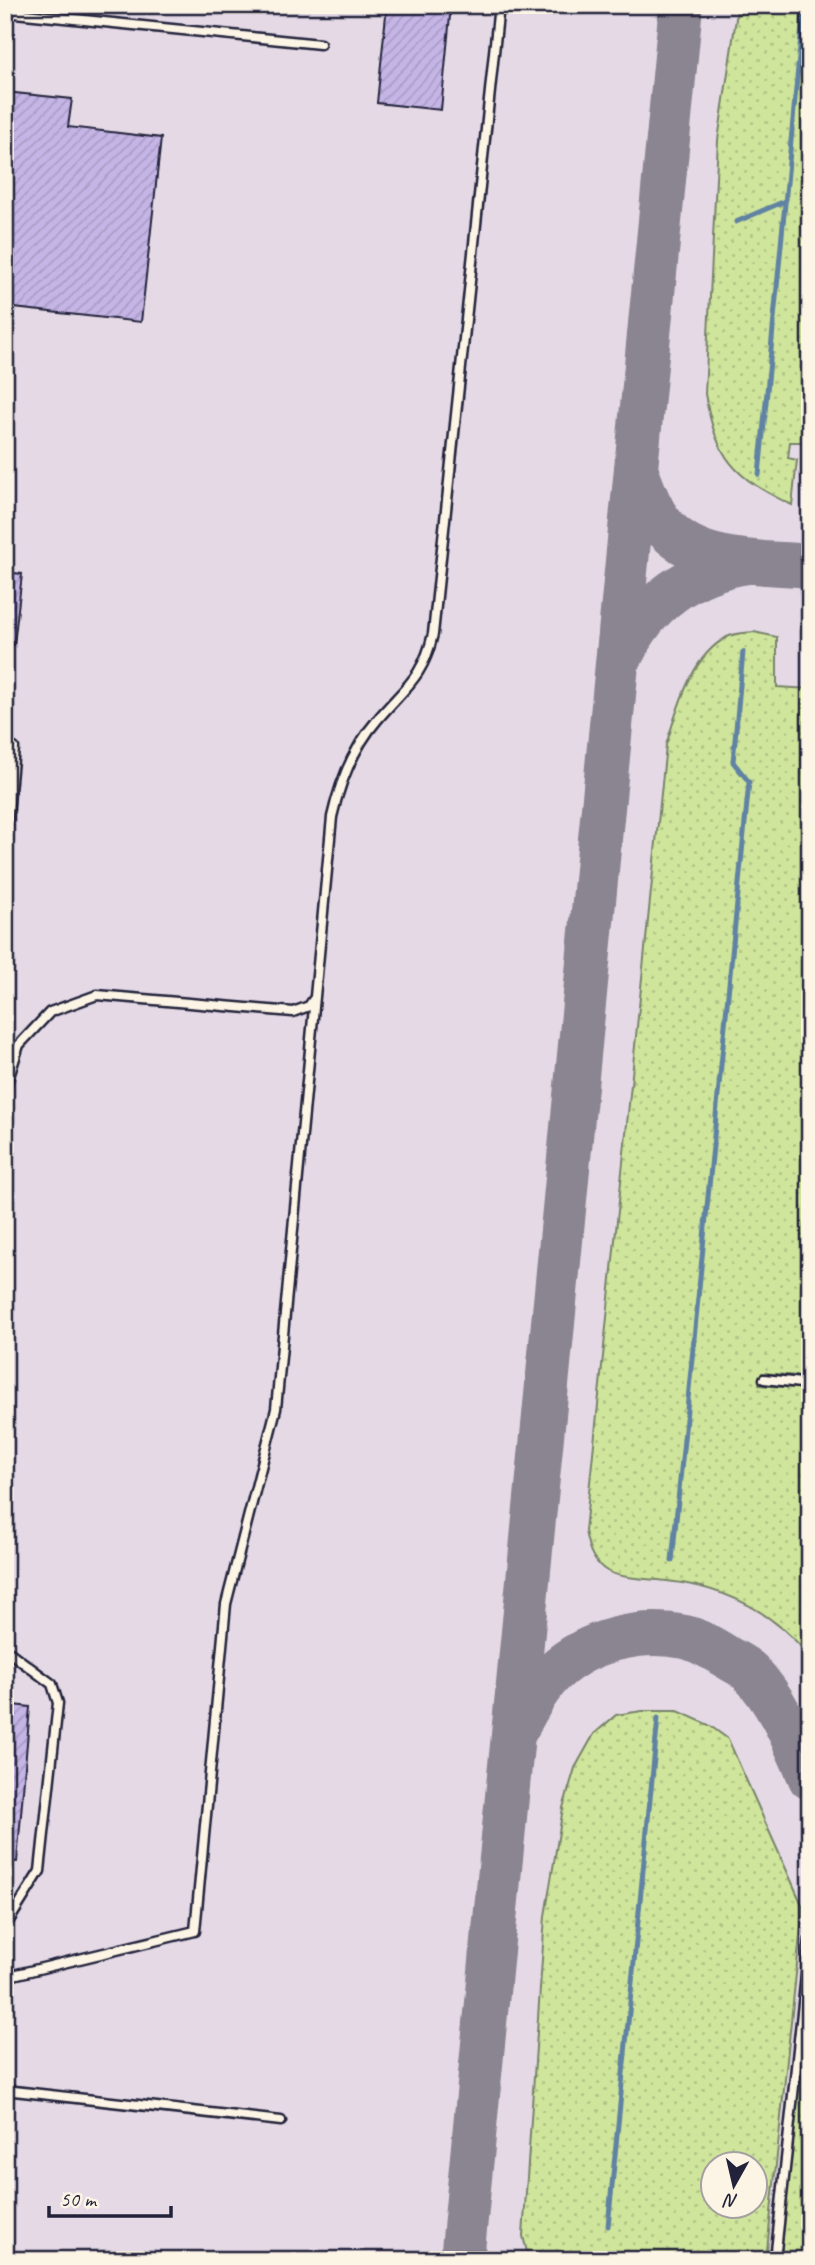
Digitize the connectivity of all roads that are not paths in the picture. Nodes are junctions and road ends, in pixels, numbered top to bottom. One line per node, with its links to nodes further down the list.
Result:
1 (499, 5): 6 (lane)
2 (5, 12): 3 (lane)
3 (320, 44)
4 (14, 748): 5 (lane)
5 (5, 847)
6 (315, 997): 7 (lane); 13 (lane)
7 (5, 1105)
8 (764, 1379): 9 (lane)
9 (810, 1384)
10 (5, 1649): 11 (lane)
11 (5, 1927)
12 (810, 1939): 16 (lane)
13 (5, 1977)
14 (5, 2090): 15 (lane)
15 (281, 2121)
16 (775, 2260)

